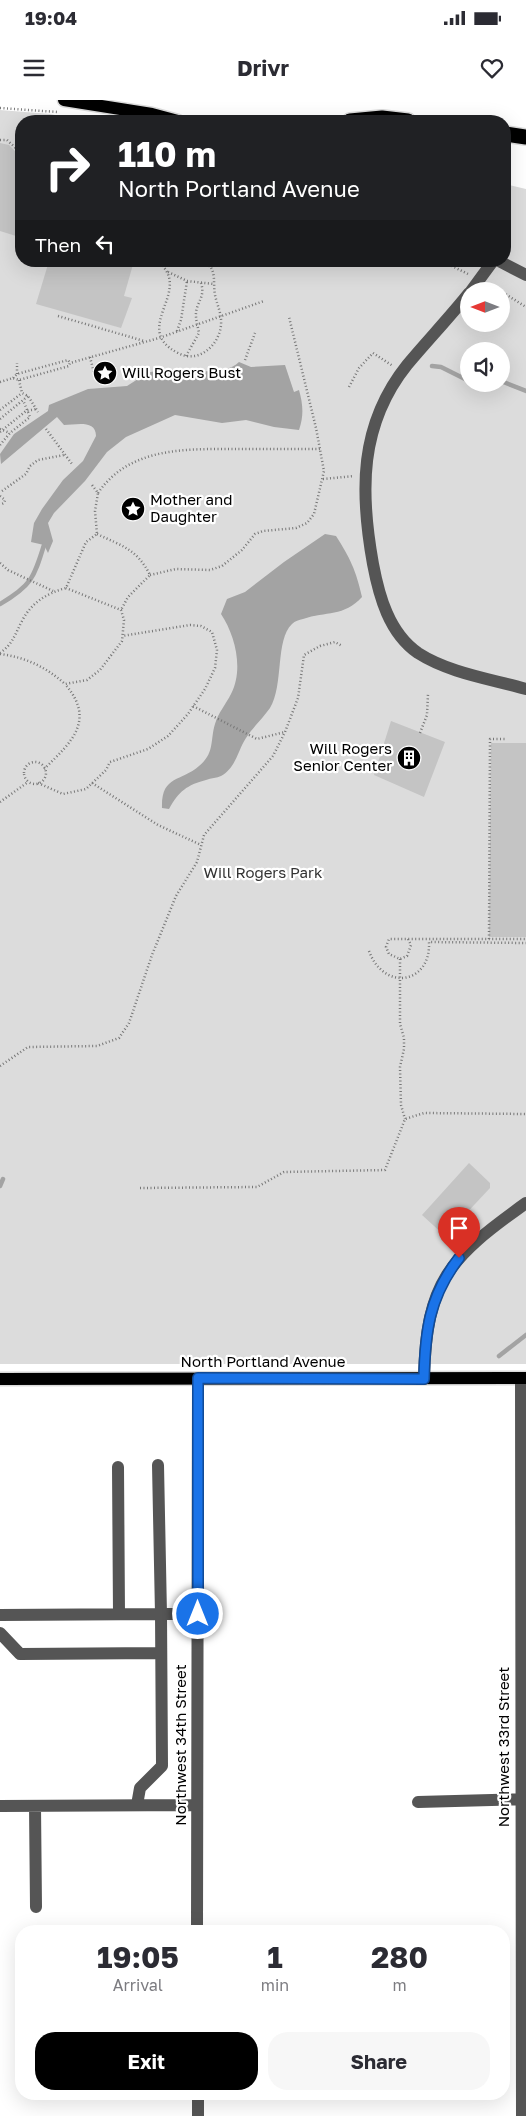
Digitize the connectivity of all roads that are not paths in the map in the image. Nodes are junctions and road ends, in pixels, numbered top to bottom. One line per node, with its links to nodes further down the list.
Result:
1 (62, 106): 2 (main road)
2 (152, 115)
3 (511, 135): 4 (highway)
4 (526, 137)
5 (489, 267): 8 (street)
6 (511, 267): 7 (street)
7 (526, 275)
8 (477, 282)
9 (460, 304): 10 (street)
10 (526, 689)
11 (526, 1203): 15 (street)
12 (198, 1378): 14 (main road, North Portland Avenue); 15 (main road, North Portland Avenue); 20 (street, Northwest 34th Street)
13 (523, 1378): 15 (main road, North Portland Avenue); 24 (street, Northwest 33rd Street)
14 (0, 1379)
15 (424, 1379)
16 (158, 1465): 19 (street)
17 (118, 1467): 18 (street)
18 (119, 1614): 19 (street); 21 (street)
19 (161, 1614): 20 (street); 23 (street)
20 (198, 1614): 27 (street, Northwest 34th Street)
21 (0, 1615)
22 (0, 1633): 23 (street)
23 (161, 1653): 26 (street)
24 (523, 1799): 25 (street); 34 (street, Northwest 33rd Street)
25 (418, 1802)
26 (137, 1805): 27 (street); 29 (street)
27 (197, 1805): 31 (street, Northwest 34th Street)
28 (0, 1806): 29 (street)
29 (35, 1806): 30 (street)
30 (36, 1907)
31 (198, 1925)
32 (198, 2100): 33 (street)
33 (198, 2116)
34 (522, 2116)

